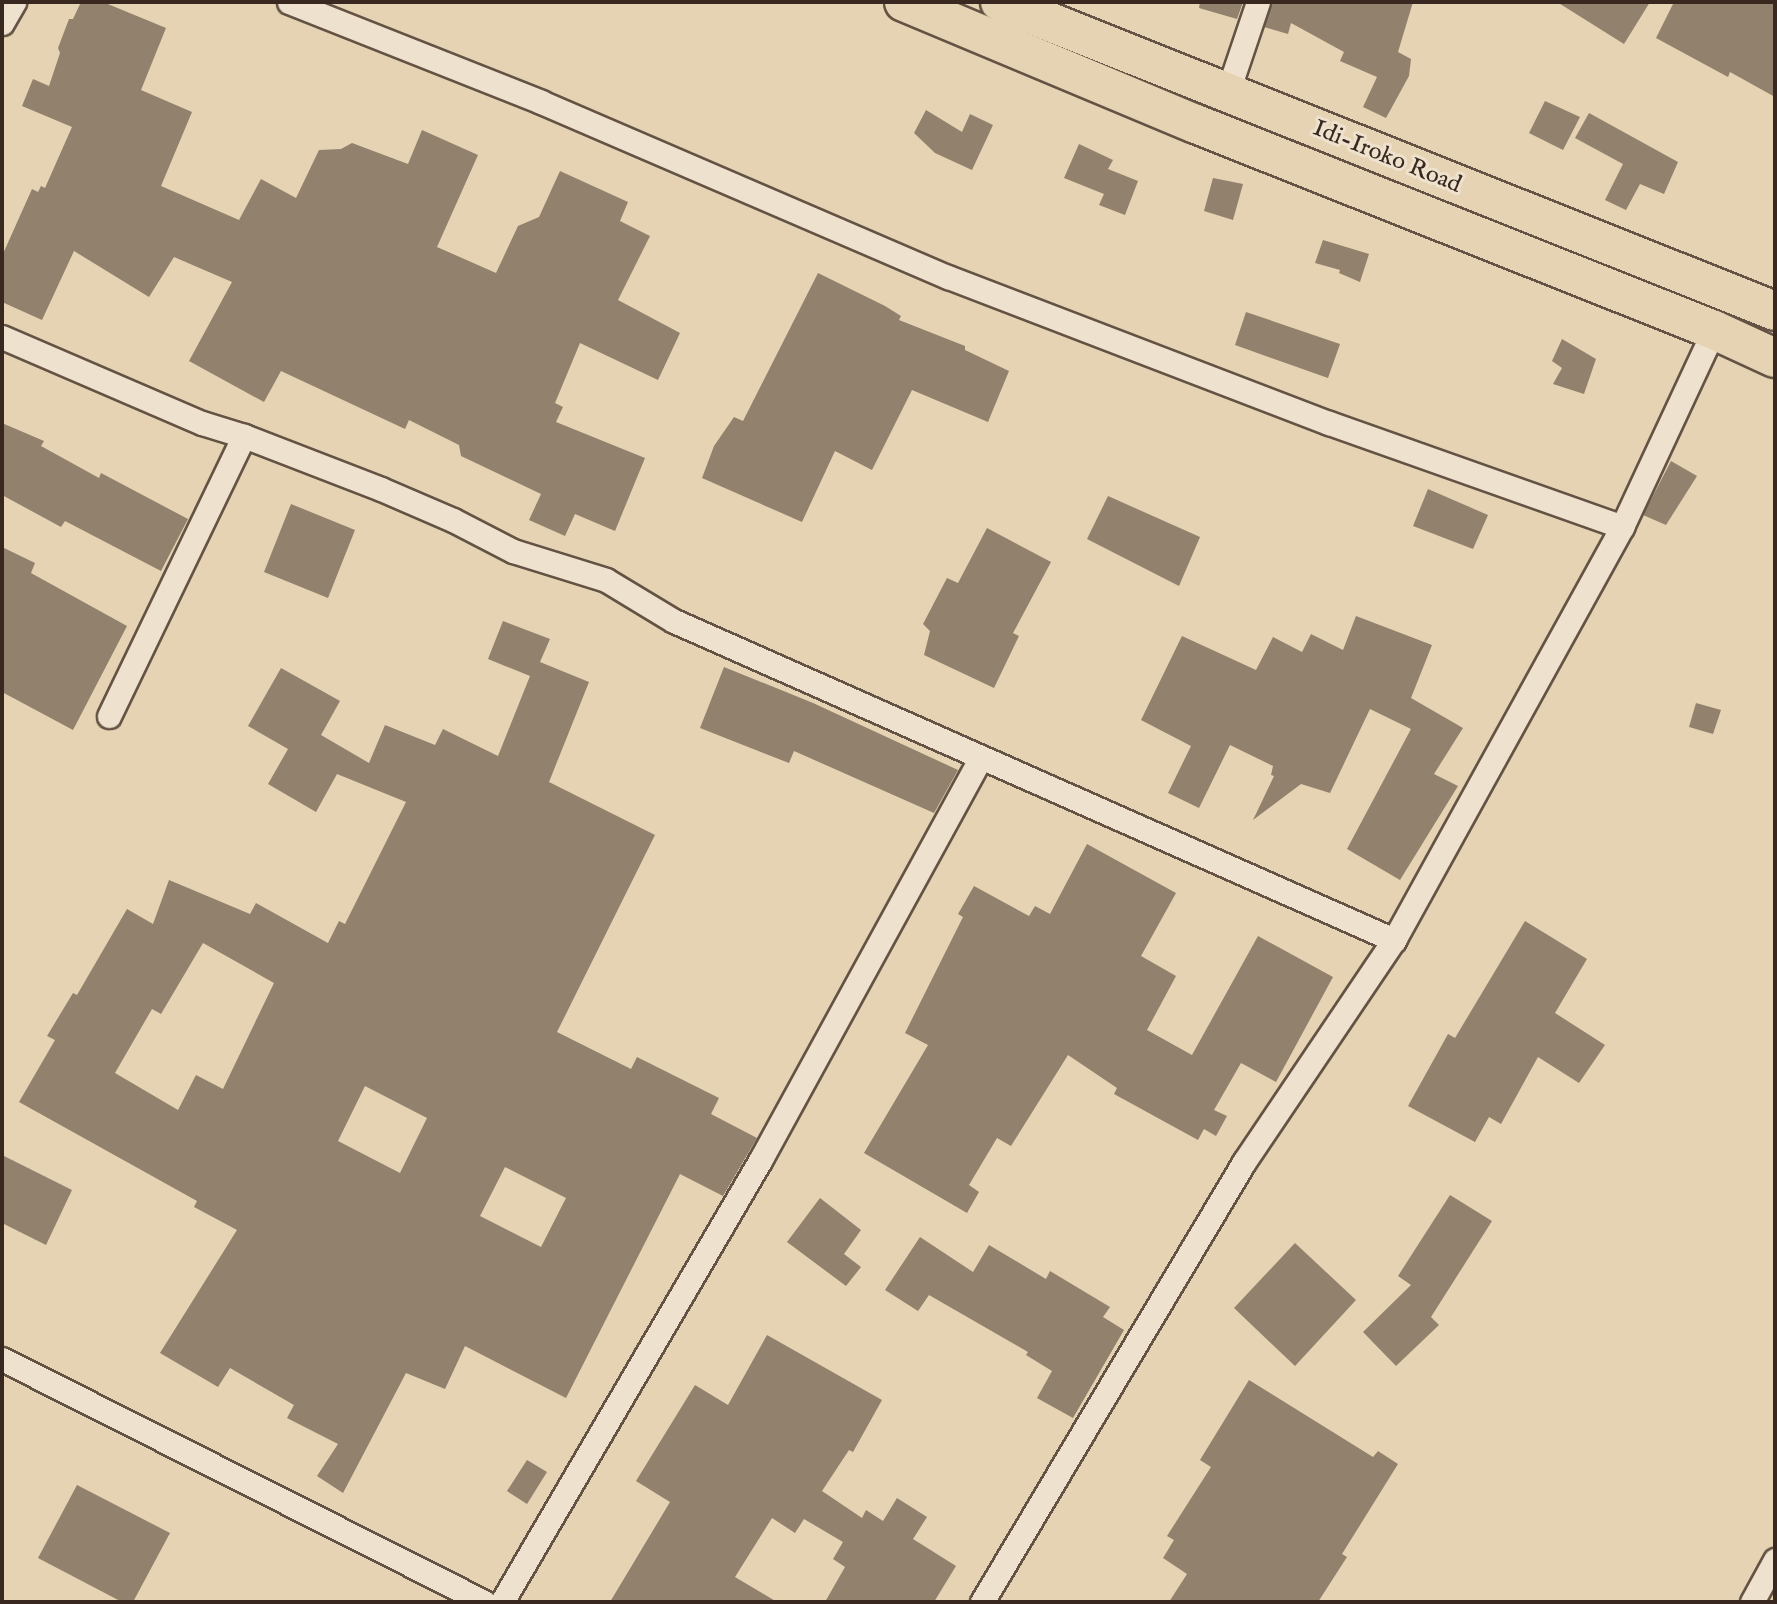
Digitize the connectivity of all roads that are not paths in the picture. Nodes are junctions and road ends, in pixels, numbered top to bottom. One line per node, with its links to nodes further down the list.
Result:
1 (14, 2): 6 (street)
2 (289, 2): 13 (street)
3 (904, 2): 9 (highway)
4 (1000, 2): 7 (highway, Idi-Iroko Road)
5 (1258, 2): 7 (street)
6 (2, 23)
7 (1227, 94): 8 (highway, Idi-Iroko Road)
8 (1775, 311)
9 (1714, 330): 11 (highway); 13 (street)
10 (2, 337): 12 (street)
11 (1775, 358)
12 (244, 436): 14 (street); 15 (street)
13 (1622, 527): 16 (street)
14 (109, 716)
15 (981, 757): 16 (street); 20 (street)
16 (1394, 940): 21 (street)
17 (2, 1359): 19 (street)
18 (1775, 1560): 22 (street)
19 (484, 1602)
20 (502, 1602)
21 (982, 1602)
22 (1752, 1602)

